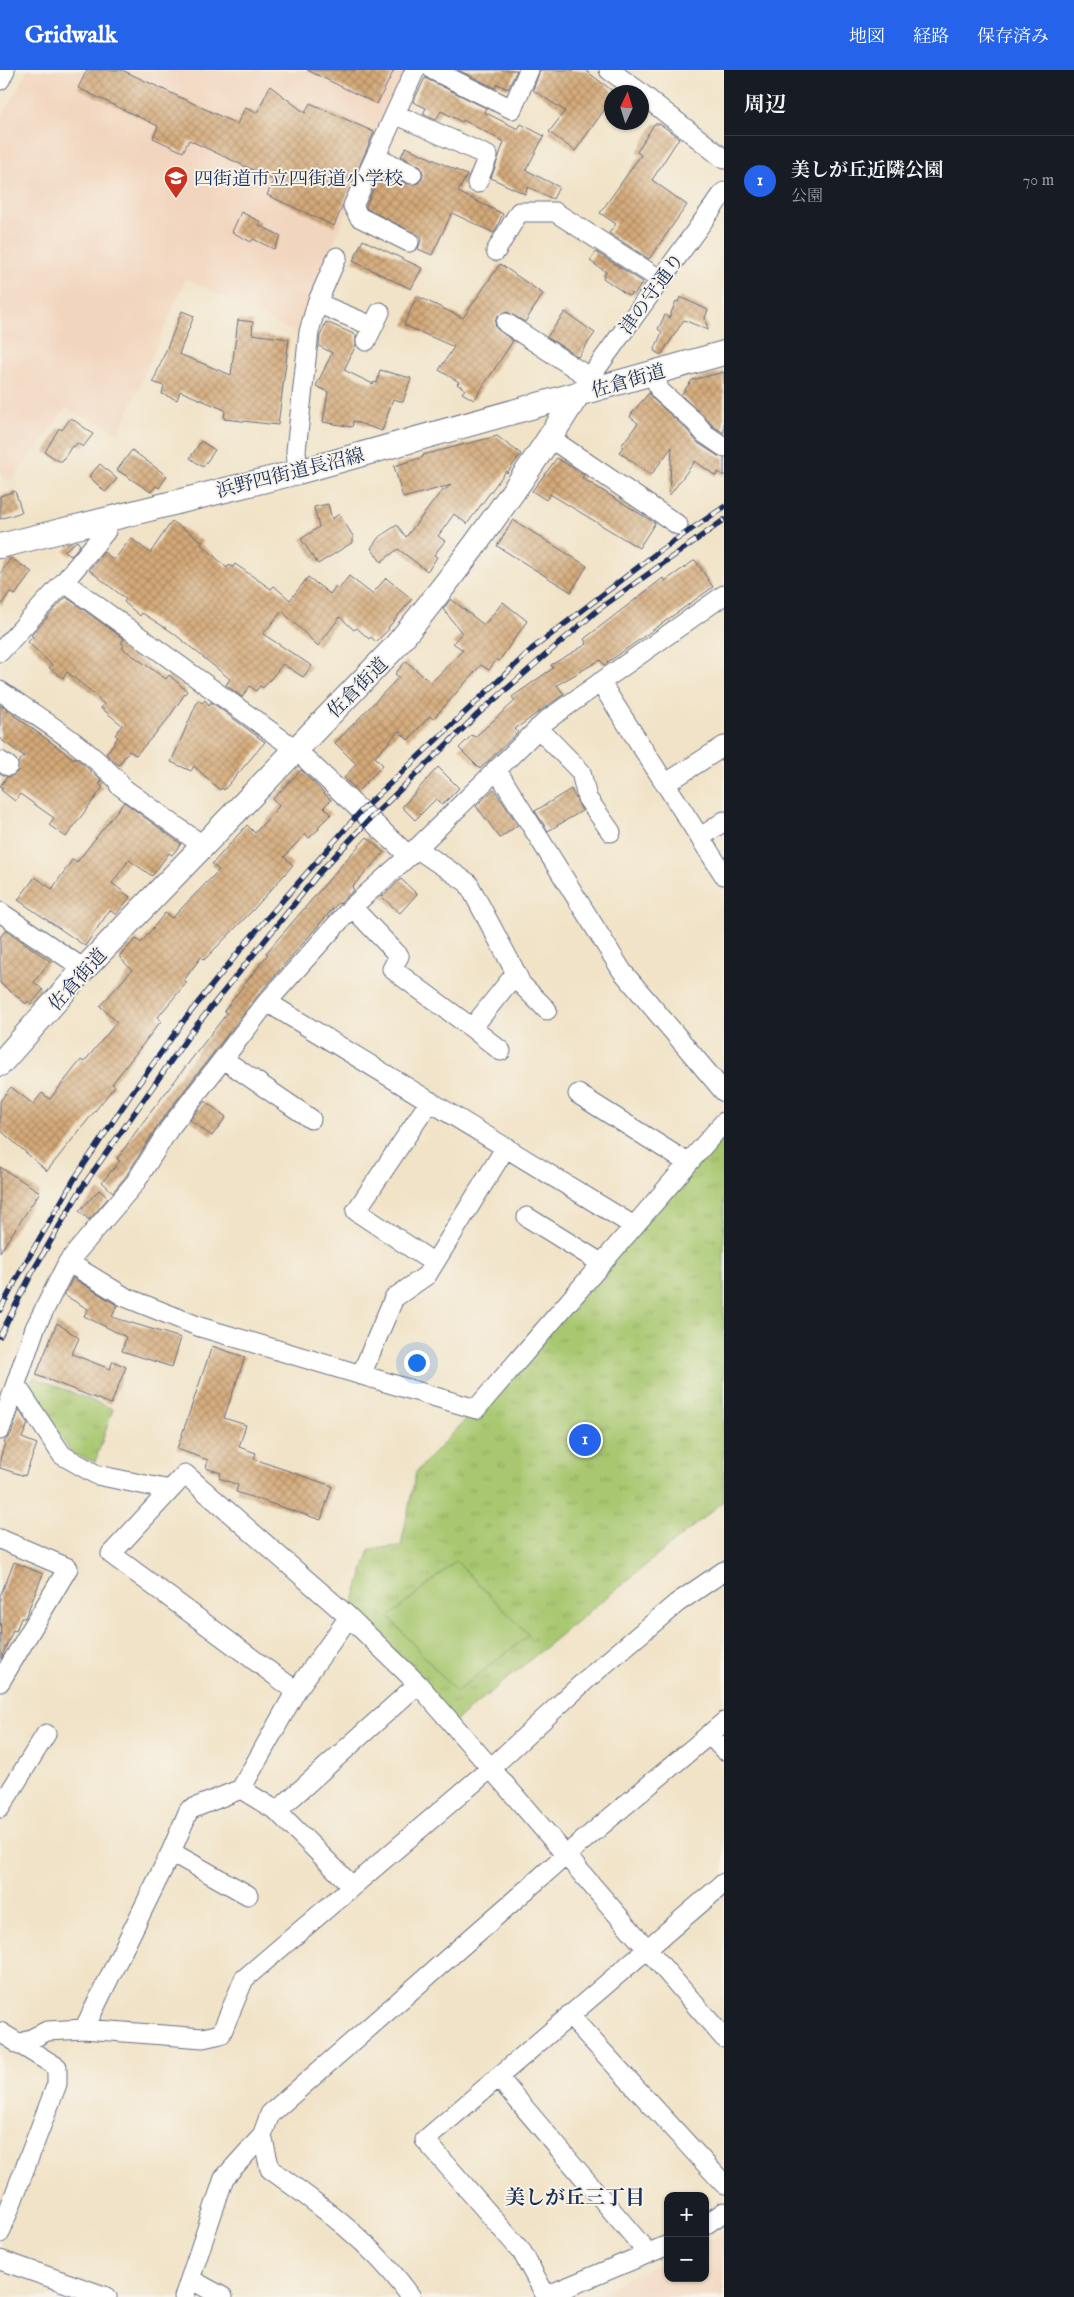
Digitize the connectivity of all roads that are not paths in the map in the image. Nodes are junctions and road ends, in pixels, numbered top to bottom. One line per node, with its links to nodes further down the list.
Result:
1 (415, 70): 7 (street)
2 (433, 70): 3 (street)
3 (529, 70)
4 (609, 70): 5 (street)
5 (630, 85)
6 (649, 99): 9 (street)
7 (395, 114): 8 (street); 11 (street)
8 (376, 157): 10 (street); 13 (street)
9 (724, 159)
10 (412, 174)
11 (477, 183)
12 (724, 192): 16 (street, 津の守通り)
13 (409, 242)
14 (496, 251): 16 (street)
15 (338, 257): 17 (street)
16 (661, 280): 22 (street, 津の守通り)
17 (317, 303): 19 (street); 25 (street)
18 (506, 323): 22 (street)
19 (372, 326)
20 (724, 353): 21 (main road, 佐倉街道)
21 (653, 373): 22 (main road, 佐倉街道); 24 (street)
22 (585, 385): 23 (main road, 佐倉街道); 25 (main road, 浜野四街道長沼線)
23 (550, 438): 27 (street); 36 (main road, 佐倉街道)
24 (724, 447)
25 (298, 472): 26 (main road, 浜野四街道長沼線)
26 (103, 520): 28 (main road, 浜野四街道長沼線); 29 (street)
27 (678, 526)
28 (0, 546)
29 (64, 582): 31 (street); 36 (street)
30 (724, 594): 32 (street)
31 (0, 652)
32 (600, 682): 34 (street); 38 (street)
33 (0, 691): 42 (street)
34 (538, 728): 37 (street); 40 (street)
35 (724, 746): 38 (street)
36 (295, 749): 42 (main road, 佐倉街道); 43 (street)
37 (496, 769): 43 (street); 55 (street)
38 (665, 784): 41 (street)
39 (724, 821): 41 (street)
40 (611, 832)
41 (700, 838): 44 (street)
42 (202, 845): 47 (main road, 佐倉街道)
43 (413, 852): 45 (street); 48 (street)
44 (724, 875)
45 (352, 908): 49 (street); 51 (street)
46 (0, 912): 47 (street)
47 (84, 969): 54 (main road, 佐倉街道)
48 (516, 973): 50 (street); 51 (street)
49 (267, 1002): 53 (street); 57 (street)
50 (548, 1010)
51 (472, 1028): 52 (street)
52 (501, 1051)
53 (223, 1059): 58 (street); 64 (street)
54 (0, 1064)
55 (724, 1092)
56 (578, 1094): 61 (street)
57 (430, 1101): 60 (street); 65 (street)
58 (311, 1119)
59 (724, 1122): 61 (street)
60 (506, 1147): 63 (street); 65 (street)
61 (688, 1163): 63 (street)
62 (527, 1217): 66 (street)
63 (634, 1226): 66 (street)
64 (68, 1262): 67 (street); 68 (street)
65 (434, 1263): 67 (street)
66 (601, 1263): 67 (street)
67 (361, 1375)
68 (16, 1385): 69 (street); 70 (street)
69 (0, 1430)
70 (170, 1490): 73 (street); 76 (street)
71 (0, 1539): 74 (street)
72 (724, 1571): 81 (street)
73 (349, 1617): 75 (street); 76 (street)
74 (0, 1682)
75 (418, 1684): 81 (street); 84 (street)
76 (296, 1691): 82 (street)
77 (724, 1722): 79 (street)
78 (46, 1734): 83 (street)
79 (709, 1734): 80 (street); 86 (street)
80 (724, 1750)
81 (492, 1767): 86 (street); 87 (street)
82 (240, 1788): 84 (street); 85 (street)
83 (0, 1808)
84 (277, 1811): 87 (street)
85 (171, 1852): 89 (street); 92 (street)
86 (566, 1855): 90 (street); 97 (street)
87 (352, 1886): 92 (street)
88 (722, 1889): 90 (street)
89 (248, 1895)
90 (646, 1948): 91 (street); 94 (street)
91 (569, 2015): 96 (street); 98 (street)
92 (84, 2029): 95 (street)
93 (0, 2032): 95 (street)
94 (724, 2038)
95 (19, 2045): 101 (street)
96 (498, 2077): 103 (street); 103 (street)
97 (262, 2136): 105 (street); 109 (street)
98 (724, 2184)
99 (724, 2212): 100 (street)
100 (709, 2222)
101 (0, 2233)
102 (664, 2247): 103 (street)
103 (648, 2253)
104 (0, 2260): 106 (street)
105 (190, 2279): 107 (street); 108 (street)
106 (107, 2297)
107 (184, 2297)
108 (223, 2297)
109 (411, 2297)

